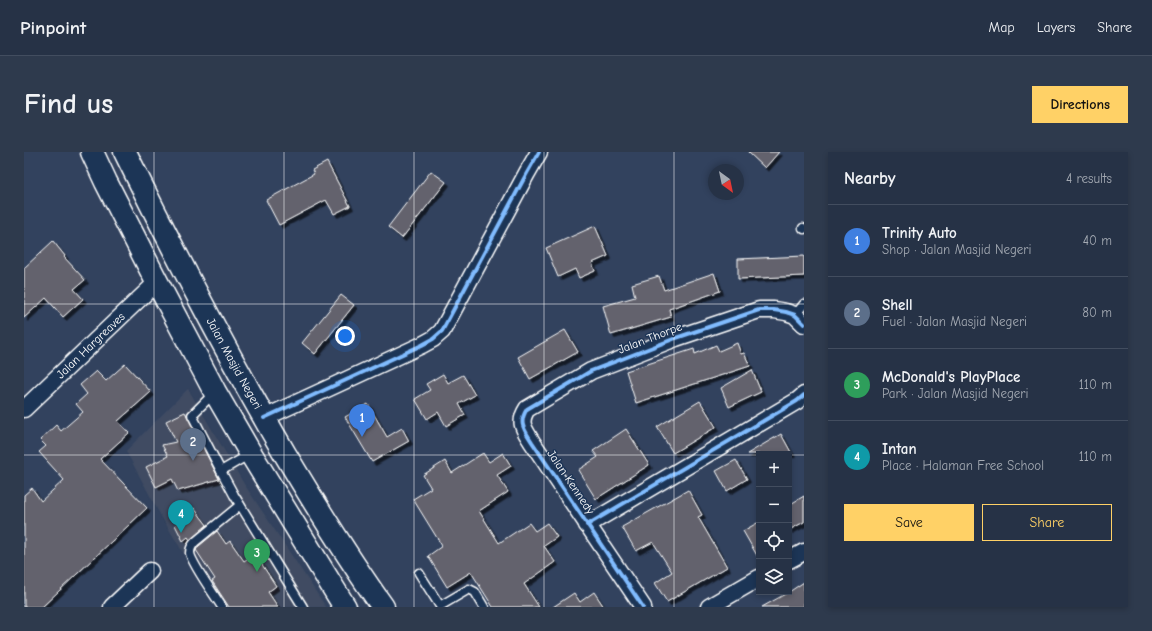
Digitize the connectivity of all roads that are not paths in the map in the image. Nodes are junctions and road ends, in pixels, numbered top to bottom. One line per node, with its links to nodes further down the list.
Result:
1 (92, 152): 4 (highway)
2 (125, 152): 9 (highway, Jalan Masjid Negeri)
3 (539, 152): 9 (street)
4 (157, 282): 6 (highway); 8 (street, Jalan Hargreaves)
5 (801, 315): 10 (street, Jalan Thorpe)
6 (215, 392): 11 (highway); 12 (lane)
7 (804, 395): 14 (street)
8 (24, 408)
9 (264, 418): 24 (highway, Jalan Masjid Negeri)
10 (523, 427): 14 (street, Jalan Kennedy)
11 (251, 454): 12 (lane); 23 (highway)
12 (221, 471): 13 (lane)
13 (240, 505): 21 (lane); 22 (lane)
14 (587, 525): 27 (street, Jalan Kennedy)
15 (804, 552): 16 (street)
16 (791, 559)
17 (150, 571): 20 (street)
18 (419, 573): 25 (lane)
19 (756, 580): 28 (street)
20 (112, 607)
21 (222, 607)
22 (304, 607)
23 (345, 607)
24 (383, 607)
25 (441, 607): 26 (lane)
26 (484, 607)
27 (644, 607)
28 (709, 607)

